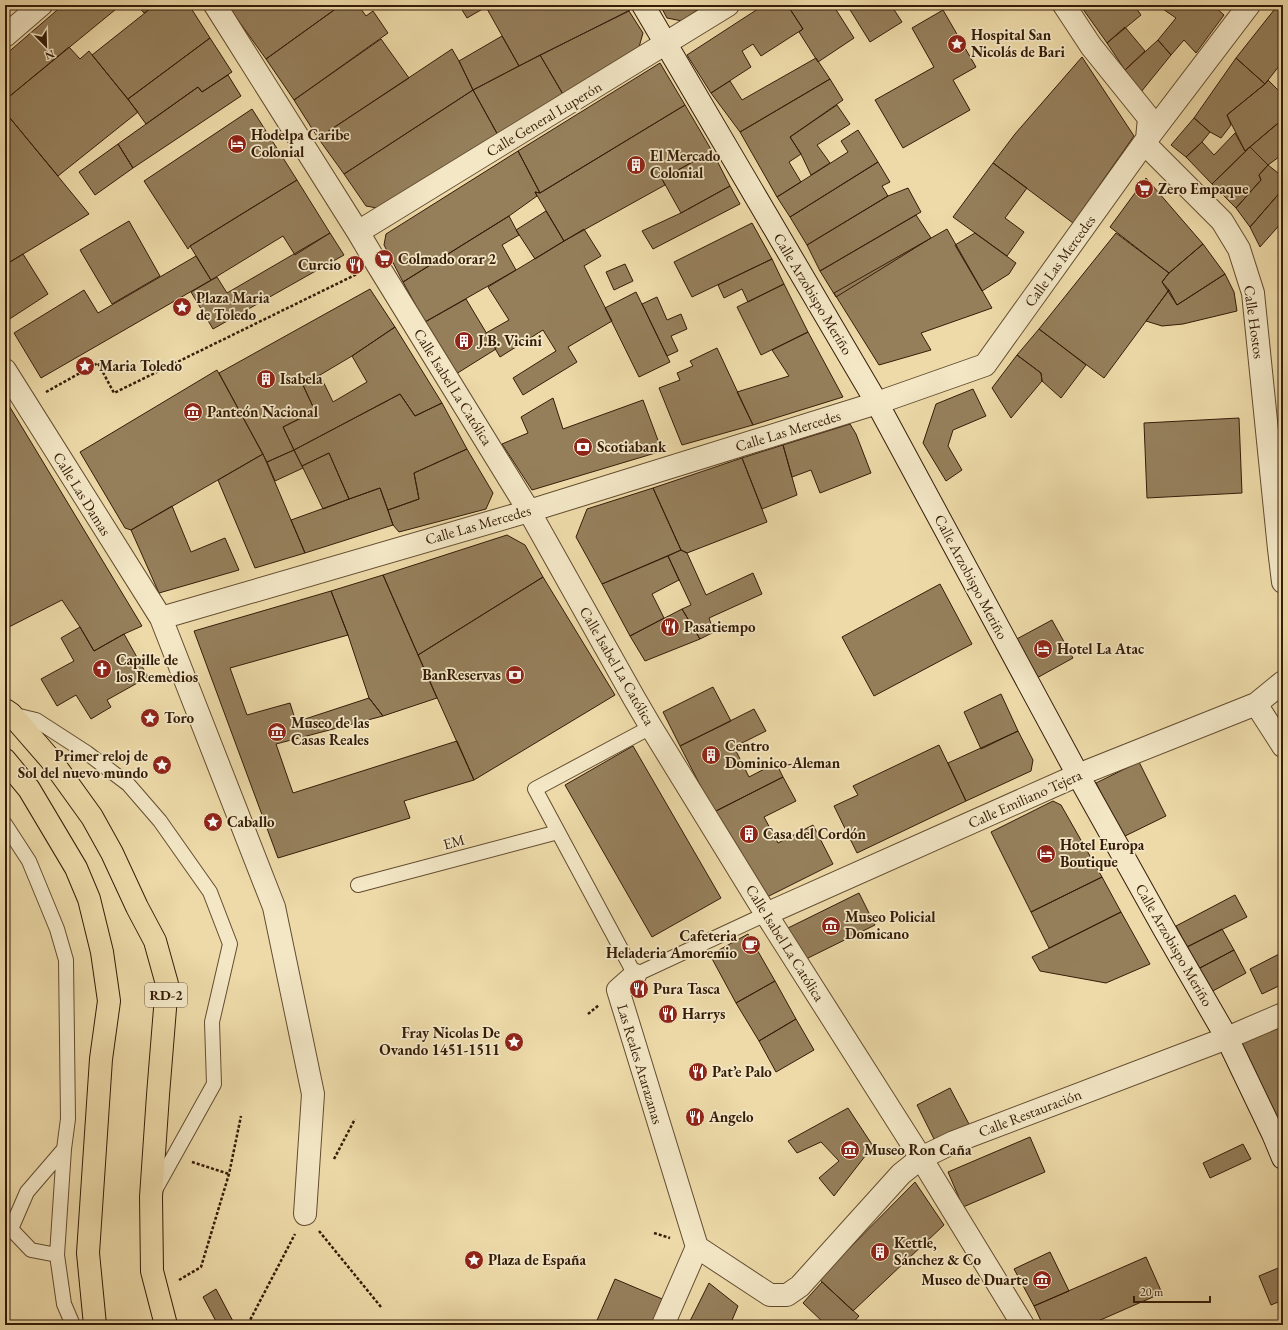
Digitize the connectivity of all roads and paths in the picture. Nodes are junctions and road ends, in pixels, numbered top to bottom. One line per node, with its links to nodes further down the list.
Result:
1 (41, 5): 7 (street)
2 (215, 5): 10 (street, Calle Isabel La Católica)
3 (643, 5): 8 (street, Calle Arzobispo Meriño)
4 (728, 5): 8 (street, Calle General Luperón)
5 (1064, 5): 9 (street)
6 (1249, 5): 9 (street, Calle Las Mercedes)
7 (5, 36)
8 (665, 44): 10 (street, Calle General Luperón); 14 (street, Calle Arzobispo Meriño)
9 (1147, 139): 14 (street, Calle Las Mercedes); 16 (street, Calle Hostos)
10 (358, 232): 11 (street, Calle Isabel La Católica)
11 (377, 264): 13 (path); 15 (street, Calle Isabel La Católica)
12 (5, 370): 13 (street, Calle Las Damas)
13 (25, 403): 18 (street, Calle Las Damas)
14 (877, 403): 15 (street, Calle Las Mercedes); 25 (street, Calle Arzobispo Meriño)
15 (529, 510): 18 (street, Calle Las Mercedes); 22 (street, Calle Isabel La Católica)
16 (1281, 547): 17 (street, Calle Hostos)
17 (1283, 582)
18 (161, 618): 38 (street, Calle Las Damas)
19 (1283, 682): 20 (street, Calle Emiliano Tejera)
20 (1256, 704): 23 (street); 25 (street, Calle Emiliano Tejera)
21 (8, 712): 37 (main road, RD-2); 37 (lane)
22 (651, 727): 27 (lane); 29 (street, Calle Isabel La Católica)
23 (1283, 746)
24 (5, 760): 45 (main road)
25 (1078, 775): 29 (street, Calle Emiliano Tejera); 32 (street, Calle Arzobispo Meriño)
26 (5, 824): 34 (lane)
27 (558, 832): 28 (lane, EM); 30 (lane)
28 (358, 885)
29 (766, 914): 30 (lane); 35 (street, Calle Isabel La Católica)
30 (635, 975): 40 (street, Las Reales Atarazanas)
31 (1283, 1014): 32 (street, Calle Restauración)
32 (1227, 1038): 35 (street, Calle Restauración); 36 (street, Calle Arzobispo Meriño)
33 (241, 1116): 42 (path)
34 (64, 1150): 39 (lane); 41 (lane)
35 (920, 1158): 40 (street, Calle Restauración); 48 (street, Calle Isabel La Católica)
36 (1283, 1158)
37 (151, 1197): 46 (main road, RD-2)
38 (305, 1214): 43 (path)
39 (8, 1231): 41 (lane)
40 (697, 1247): 47 (street)
41 (57, 1255): 44 (lane)
42 (174, 1282)
43 (381, 1307)
44 (73, 1325)
45 (95, 1325)
46 (166, 1325)
47 (663, 1325)
48 (1023, 1325)

